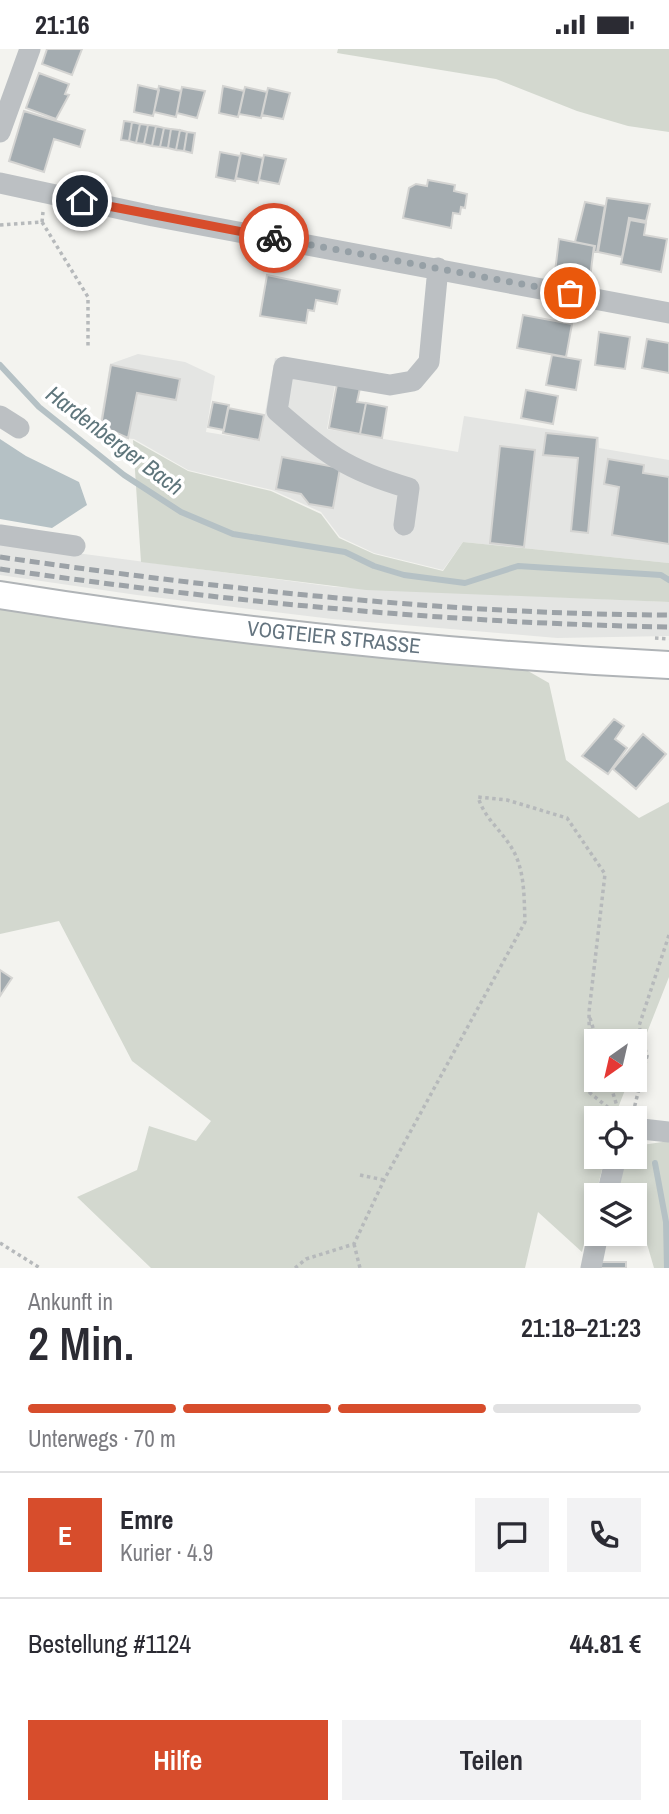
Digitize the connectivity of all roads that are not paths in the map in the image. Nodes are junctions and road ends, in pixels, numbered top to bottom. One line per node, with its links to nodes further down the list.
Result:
1 (30, 49): 2 (street)
2 (0, 132)
3 (0, 183): 4 (street)
4 (438, 268): 5 (street); 8 (street)
5 (669, 313)
6 (0, 416): 7 (street)
7 (19, 428)
8 (404, 525)
9 (0, 535): 10 (street)
10 (75, 546)
11 (0, 595): 12 (main road, VOGTEIER STRASSE)
12 (669, 665)
13 (647, 1130): 14 (street)
14 (669, 1132)
15 (595, 1246): 16 (street)
16 (591, 1268)

